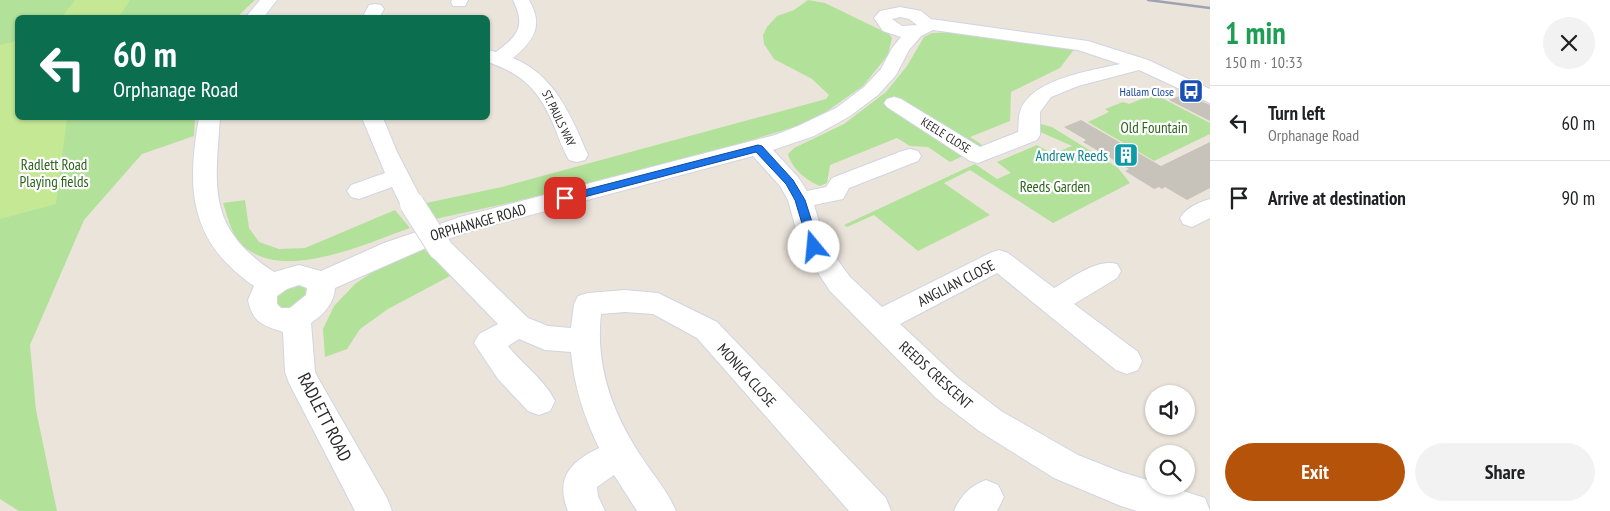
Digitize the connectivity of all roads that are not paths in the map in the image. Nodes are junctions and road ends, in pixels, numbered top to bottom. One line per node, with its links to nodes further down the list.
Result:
1 (269, 0): 3 (street)
2 (521, 0): 5 (street)
3 (256, 15)
4 (906, 20): 6 (street); 11 (street, ORPHANAGE ROAD)
5 (493, 58): 12 (street, ST. PAULS WAY)
6 (1141, 64): 7 (street); 8 (street, KEELE CLOSE)
7 (1210, 96)
8 (894, 104)
9 (209, 120): 19 (street)
10 (373, 120): 14 (street)
11 (758, 148): 16 (street, REEDS CRESCENT); 18 (street, ORPHANAGE ROAD)
12 (577, 155)
13 (910, 156): 16 (street)
14 (398, 176): 15 (street); 23 (street, bridge)
15 (359, 191)
16 (800, 200): 22 (street, REEDS CRESCENT)
17 (1108, 271): 20 (street)
18 (320, 284): 19 (street); 21 (street)
19 (273, 285): 21 (street)
20 (1052, 303): 22 (street, ANGLIAN CLOSE); 25 (street, ANGLIAN CLOSE)
21 (296, 317): 28 (street, RADLETT ROAD)
22 (879, 322): 32 (street, REEDS CRESCENT)
23 (518, 326): 24 (street); 26 (street)
24 (585, 340): 27 (street); 31 (street, MONICA CLOSE)
25 (1126, 361)
26 (539, 401)
27 (619, 455): 29 (street); 30 (street)
28 (374, 511)
29 (587, 511)
30 (658, 511)
31 (873, 511)
32 (1192, 511)

